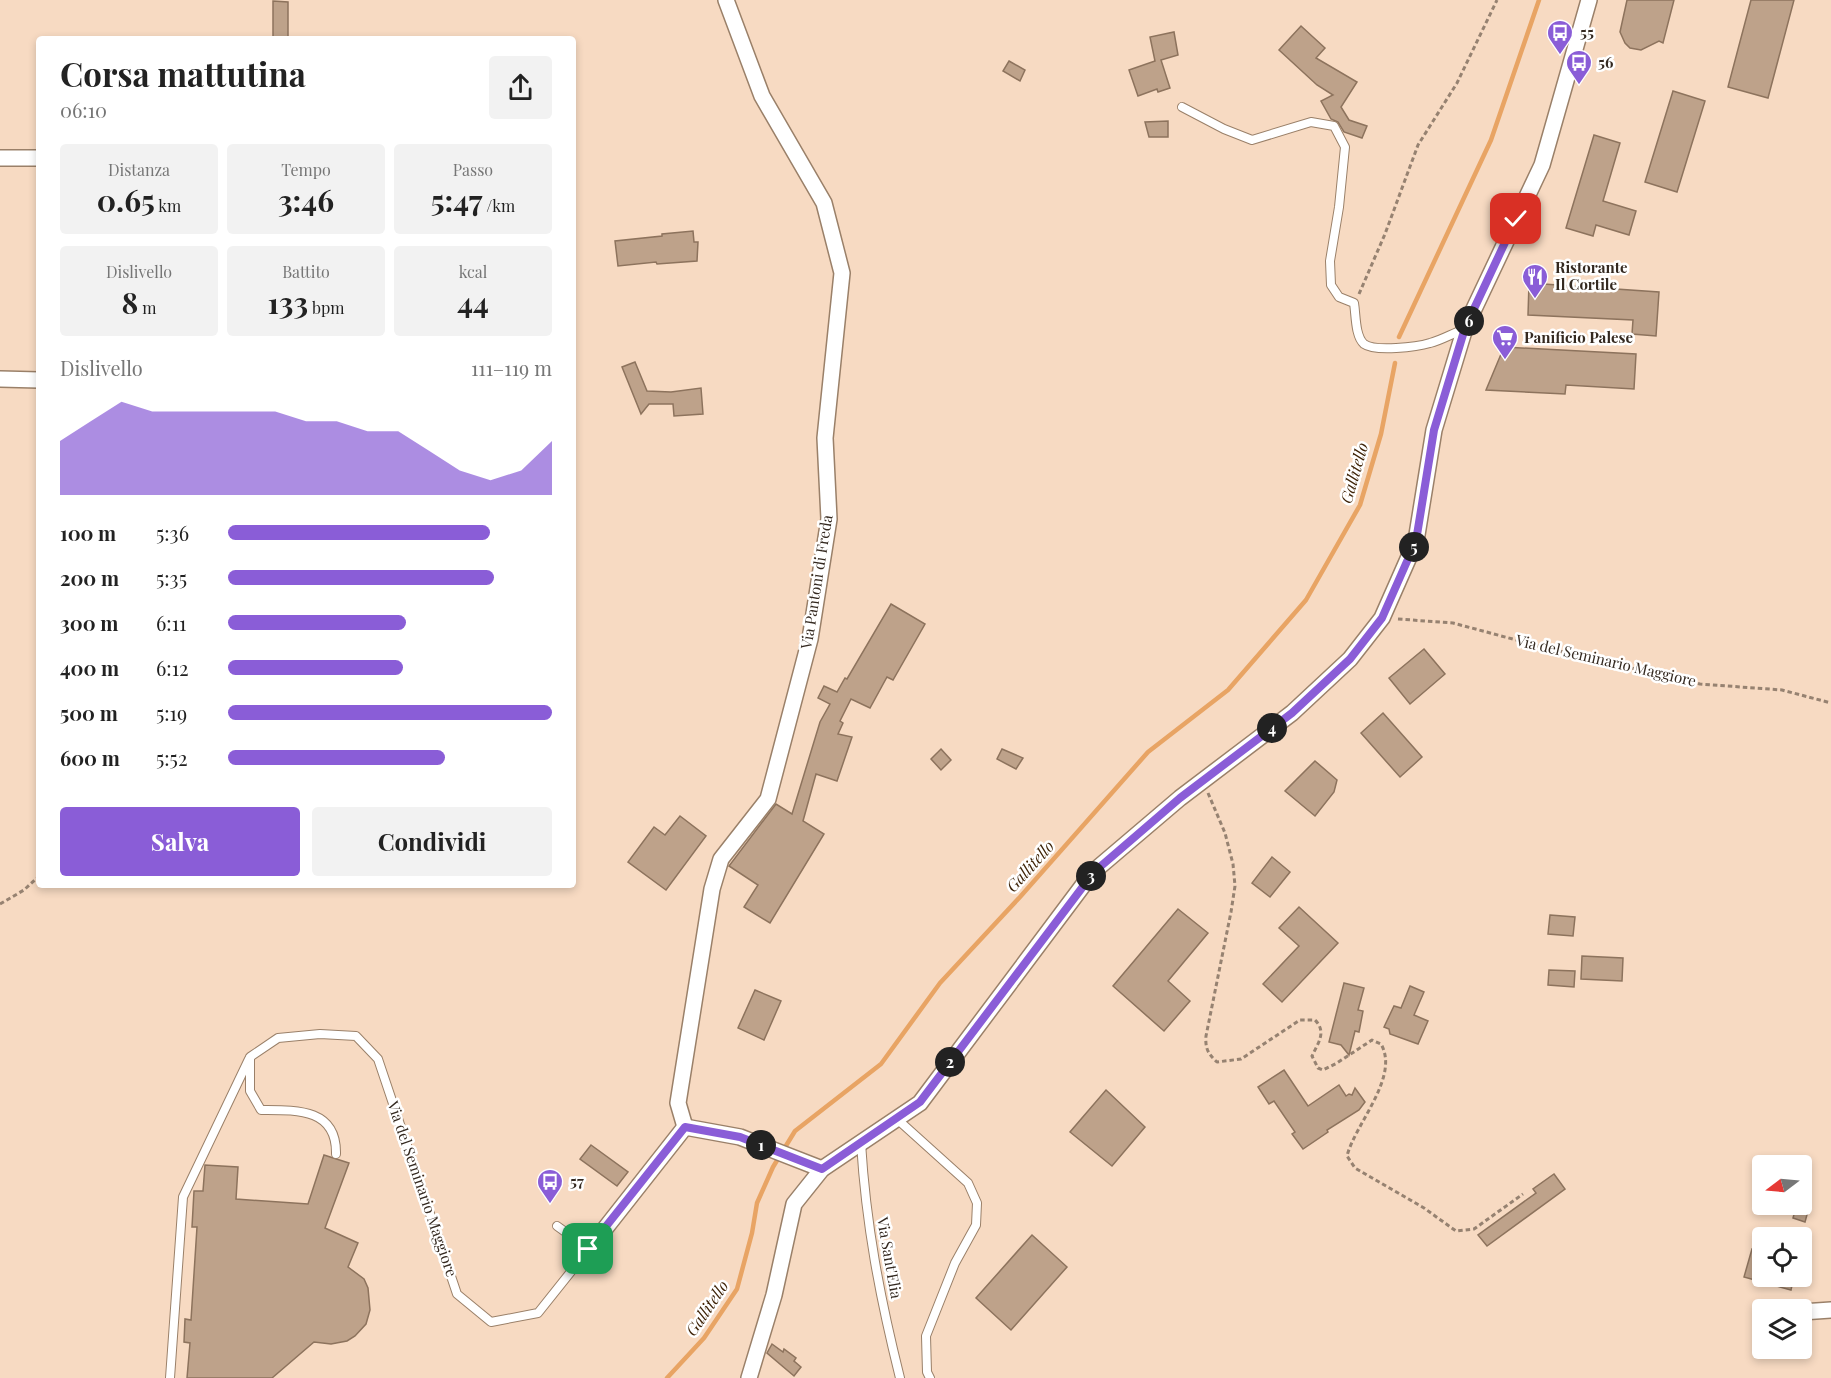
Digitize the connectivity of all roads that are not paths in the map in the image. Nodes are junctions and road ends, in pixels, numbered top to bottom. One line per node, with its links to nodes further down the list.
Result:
1 (726, 0): 11 (street, Via Pantoni di Freda)
2 (1589, 0): 6 (street)
3 (1182, 107): 6 (lane)
4 (0, 158): 5 (street)
5 (36, 158)
6 (1465, 328): 10 (street)
7 (0, 379): 8 (street)
8 (36, 380)
9 (250, 1058): 13 (lane); 16 (lane, Via del Seminario Maggiore); 19 (lane)
10 (896, 1118): 12 (street); 22 (lane)
11 (685, 1127): 14 (street); 16 (street, Via del Seminario Maggiore)
12 (861, 1141): 14 (street); 21 (lane, Via Sant'Elia)
13 (336, 1154)
14 (817, 1167): 20 (street)
15 (557, 1226): 16 (lane)
16 (588, 1249)
17 (1831, 1310): 18 (street)
18 (1812, 1311)
19 (170, 1378)
20 (749, 1378)
21 (900, 1378)
22 (930, 1378)

